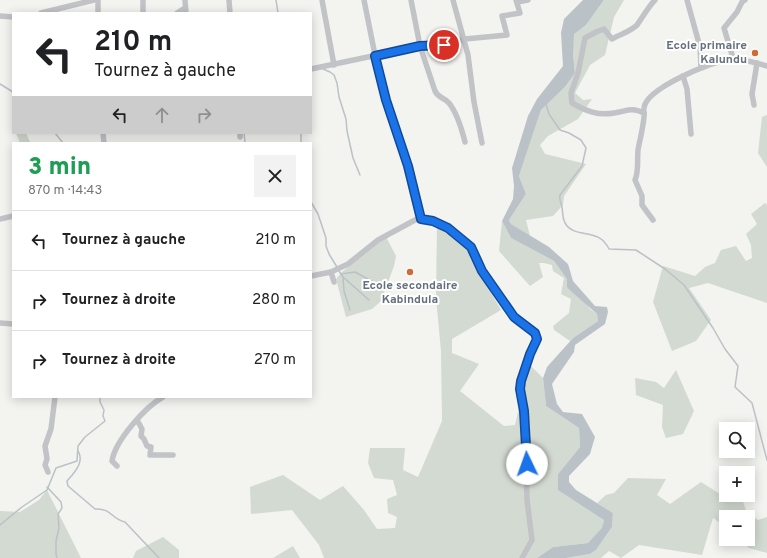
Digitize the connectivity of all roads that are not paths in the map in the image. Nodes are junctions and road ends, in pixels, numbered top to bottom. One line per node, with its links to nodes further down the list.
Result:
1 (94, 0): 16 (street)
2 (98, 0): 17 (street)
3 (143, 0): 18 (street)
4 (185, 0): 15 (street)
5 (229, 0): 19 (street)
6 (322, 0): 27 (street)
7 (364, 0): 24 (street)
8 (411, 0): 23 (street)
9 (453, 0): 22 (street)
10 (528, 0): 14 (street)
11 (655, 0): 33 (street)
12 (687, 0): 29 (street)
13 (745, 0): 25 (street)
14 (517, 1): 22 (street)
15 (185, 11)
16 (45, 12)
17 (98, 12)
18 (143, 12)
19 (230, 12)
20 (0, 16): 21 (street)
21 (12, 17)
22 (464, 39): 23 (street); 36 (street)
23 (420, 46): 24 (street); 35 (street)
24 (375, 56): 27 (street); 39 (street)
25 (733, 58): 26 (street); 29 (street)
26 (757, 63): 28 (street); 32 (street)
27 (334, 65): 30 (street)
28 (767, 66)
29 (701, 67): 31 (street)
30 (312, 69)
31 (682, 76): 33 (street); 34 (street)
32 (754, 105)
33 (644, 113): 40 (street)
34 (691, 134)
35 (466, 142)
36 (482, 143)
37 (12, 216): 38 (street)
38 (0, 219)
39 (421, 219): 41 (street); 52 (street)
40 (653, 220)
41 (331, 272): 42 (street); 43 (street)
42 (312, 276)
43 (334, 282)
44 (0, 323): 45 (street)
45 (12, 324)
46 (55, 398): 51 (street)
47 (162, 398): 48 (street)
48 (137, 420): 49 (street); 50 (street)
49 (173, 456)
50 (117, 466)
51 (48, 472)
52 (522, 558)

